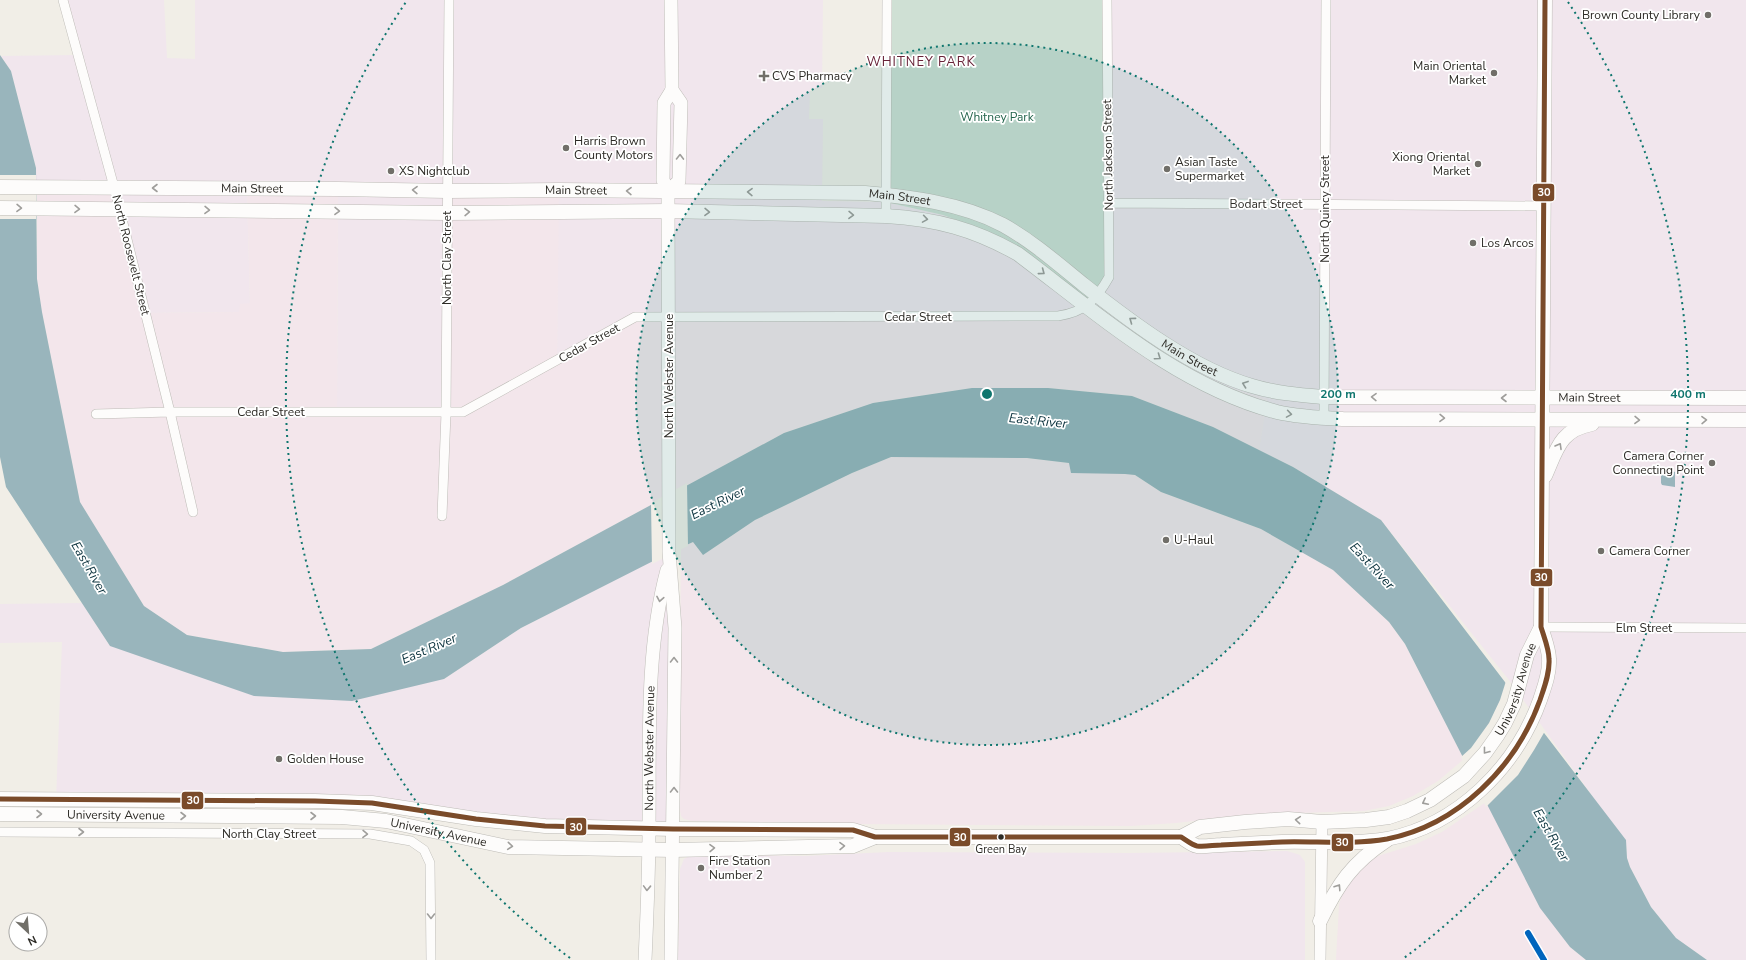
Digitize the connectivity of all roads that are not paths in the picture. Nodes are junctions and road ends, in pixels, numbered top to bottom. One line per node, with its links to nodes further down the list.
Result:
1 (63, 0): 9 (street, North Roosevelt Street)
2 (449, 0): 10 (street, North Clay Street)
3 (671, 0): 11 (main road)
4 (887, 0): 12 (street)
5 (1107, 0): 13 (street, North Jackson Street)
6 (1326, 0): 14 (street, North Quincy Street)
7 (1546, 0): 15 (main road)
8 (0, 187): 9 (main road, Main Street)
9 (114, 188): 10 (main road, Main Street, one-way to 9); 17 (street, North Roosevelt Street)
10 (447, 191): 11 (main road, Main Street, one-way to 10); 19 (street, North Clay Street)
11 (668, 191): 12 (main road, Main Street, one-way to 11); 18 (main road, North Webster Avenue)
12 (886, 195): 20 (street); 21 (main road, Main Street)
13 (1109, 204): 14 (street, Bodart Street); 21 (street, North Jackson Street)
14 (1325, 204): 15 (street, Bodart Street); 23 (street, North Quincy Street)
15 (1544, 206): 24 (main road)
16 (0, 208): 17 (main road, Main Street, one-way to 17)
17 (120, 209): 19 (main road, Main Street, one-way to 19); 26 (street, North Roosevelt Street)
18 (668, 211): 19 (main road, Main Street, one-way to 18); 20 (main road, Main Street, one-way to 20); 22 (main road, North Webster Avenue)
19 (447, 213): 27 (street, North Clay Street)
20 (886, 216): 21 (main road, Main Street, one-way to 21)
21 (1091, 301): 22 (street, Cedar Street); 23 (main road, Main Street, one-way to 21); 29 (main road, Main Street, one-way to 29)
22 (668, 316): 27 (street, Cedar Street); 36 (main road, North Webster Avenue)
23 (1323, 397): 24 (main road, Main Street, one-way to 23); 29 (street, North Quincy Street)
24 (1543, 398): 25 (main road, Main Street); 30 (main road)
25 (1746, 398)
26 (170, 412): 27 (street, Cedar Street); 28 (street, Cedar Street); 34 (street, North Roosevelt Street)
27 (446, 413): 35 (street, North Clay Street)
28 (96, 414)
29 (1324, 418): 30 (main road, Main Street, one-way to 30)
30 (1543, 419): 31 (main road, Main Street); 33 (main road)
31 (1609, 420): 32 (main road, Main Street, one-way to 32); 33 (main road, one-way to 31)
32 (1746, 420)
33 (1542, 482): 37 (main road)
34 (193, 512)
35 (442, 516)
36 (669, 561): 42 (main road, North Webster Avenue, one-way to 42); 43 (main road, North Webster Avenue, one-way to 36)
37 (1541, 627): 38 (street, Elm Street); 41 (main road, University Avenue, one-way to 41); 47 (main road, University Avenue)
38 (1746, 628)
39 (0, 799): 42 (main road, University Avenue)
40 (0, 814): 49 (main road, University Avenue, one-way to 49)
41 (1322, 822): 46 (main road, University Avenue, one-way to 46); 48 (street)
42 (649, 828): 43 (main road, University Avenue); 49 (main road, North Webster Avenue)
43 (673, 829): 45 (main road, University Avenue); 50 (main road, North Webster Avenue)
44 (0, 832): 52 (street, North Clay Street, one-way to 52)
45 (875, 837): 46 (main road, University Avenue); 50 (main road, University Avenue, one-way to 45)
46 (1181, 837): 48 (main road, University Avenue)
47 (1388, 838): 48 (main road, University Avenue); 51 (main road, one-way to 47)
48 (1322, 843): 51 (street)
49 (648, 849): 50 (main road, University Avenue); 53 (main road, North Webster Avenue, one-way to 53)
50 (673, 850): 54 (main road, North Webster Avenue)
51 (1320, 921): 55 (street)
52 (431, 960)
53 (645, 960)
54 (671, 960)
55 (1320, 960)

